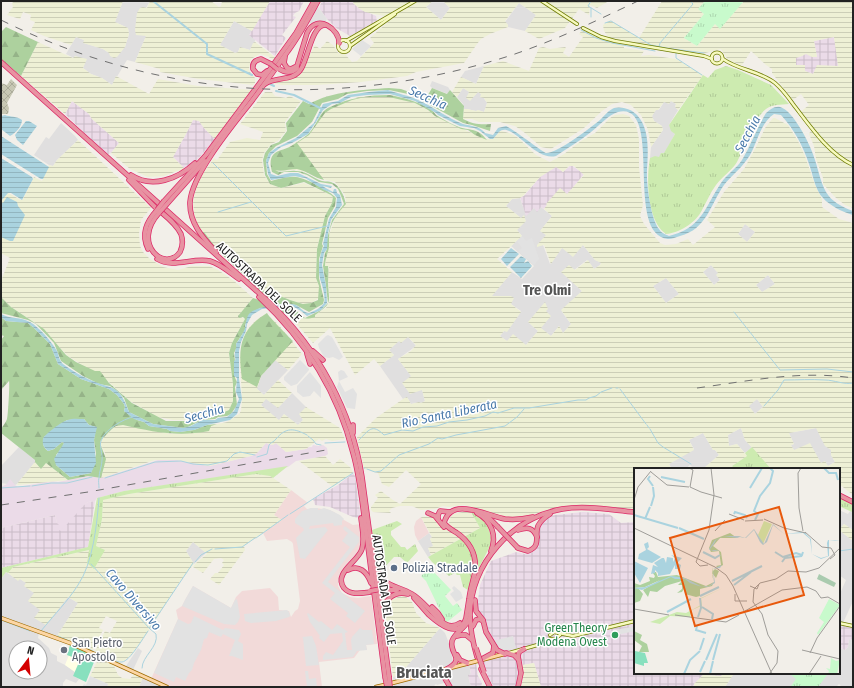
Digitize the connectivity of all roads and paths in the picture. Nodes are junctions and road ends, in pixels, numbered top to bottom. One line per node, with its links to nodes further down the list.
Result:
1 (314, 1): 15 (highway)
2 (318, 1): 9 (highway)
3 (415, 1): 5 (main road)
4 (542, 1): 6 (main road)
5 (402, 9): 10 (main road); 11 (main road)
6 (577, 24)
7 (328, 26): 10 (highway); 12 (highway); 13 (highway)
8 (583, 28): 16 (main road)
9 (296, 40): 12 (highway); 25 (highway)
10 (342, 41): 11 (main road); 11 (main road)
11 (350, 46)
12 (303, 47): 24 (highway)
13 (307, 54): 24 (highway); 25 (highway)
14 (713, 55): 16 (main road); 17 (main road); 18 (main road)
15 (280, 56): 22 (highway); 25 (highway)
16 (704, 56): 18 (main road)
17 (723, 58): 20 (main road); 21 (main road)
18 (712, 59): 20 (main road)
19 (1, 62): 28 (highway, AUTOSTRADA DEL SOLE)
20 (721, 62): 21 (main road)
21 (730, 63): 29 (main road)
22 (271, 64): 24 (highway, bridge); 25 (highway)
23 (1, 65): 30 (highway, AUTOSTRADA DEL SOLE)
24 (277, 68)
25 (252, 97): 26 (highway); 27 (highway)
26 (226, 128): 28 (highway); 31 (highway)
27 (221, 142): 31 (highway); 34 (highway)
28 (113, 162): 34 (highway, AUTOSTRADA DEL SOLE)
29 (853, 166)
30 (129, 180): 32 (highway); 33 (highway, AUTOSTRADA DEL SOLE)
31 (166, 203): 32 (highway, bridge)
32 (158, 212): 33 (highway)
33 (240, 279): 35 (highway, AUTOSTRADA DEL SOLE)
34 (246, 282): 35 (highway, AUTOSTRADA DEL SOLE)
35 (261, 297): 36 (highway, AUTOSTRADA DEL SOLE)
36 (294, 331): 37 (highway); 38 (highway); 41 (highway, AUTOSTRADA DEL SOLE); 42 (highway, AUTOSTRADA DEL SOLE)
37 (324, 360)
38 (310, 364)
39 (336, 412): 41 (highway)
40 (353, 425): 42 (highway)
41 (347, 432): 43 (highway, AUTOSTRADA DEL SOLE)
42 (358, 459): 58 (highway, AUTOSTRADA DEL SOLE)
43 (360, 488): 63 (highway); 68 (highway, AUTOSTRADA DEL SOLE)
44 (840, 494): 45 (highway)
45 (853, 501)
46 (472, 509): 47 (highway); 48 (highway); 60 (highway)
47 (454, 510): 51 (highway); 55 (highway); 56 (highway)
48 (481, 512): 53 (highway); 59 (highway, bridge)
49 (634, 513): 53 (highway)
50 (634, 513): 52 (highway)
51 (446, 514): 54 (highway); 54 (highway)
52 (550, 514): 57 (highway); 59 (highway)
53 (539, 516): 60 (highway)
54 (443, 520): 55 (highway); 56 (highway)
55 (443, 525): 66 (highway)
56 (452, 530): 66 (highway)
57 (518, 530): 59 (highway); 65 (highway)
58 (370, 539): 62 (highway); 80 (highway, AUTOSTRADA DEL SOLE)
59 (537, 540)
60 (489, 557): 67 (highway)
61 (381, 590): 62 (highway); 63 (highway, bridge); 64 (highway)
62 (402, 590): 66 (highway)
63 (370, 591): 68 (highway)
64 (412, 596): 66 (highway); 80 (highway)
65 (475, 600): 71 (highway); 73 (highway)
66 (431, 611)
67 (470, 615): 83 (highway); 89 (highway)
68 (377, 616): 92 (highway, AUTOSTRADA DEL SOLE)
69 (1, 618): 96 (main road)
70 (634, 621): 76 (main road)
71 (484, 623): 73 (highway); 82 (highway)
72 (840, 623): 74 (main road)
73 (473, 626): 83 (highway)
74 (853, 626)
75 (555, 633): 76 (main road); 77 (main road); 78 (main road)
76 (564, 634): 78 (main road)
77 (550, 635): 79 (main road); 81 (main road)
78 (556, 637): 79 (main road)
79 (552, 639): 81 (main road)
80 (384, 640): 92 (highway, AUTOSTRADA DEL SOLE)
81 (546, 641): 84 (main road)
82 (494, 646): 85 (highway); 87 (highway)
83 (475, 648): 88 (highway); 91 (highway, bridge)
84 (524, 649): 85 (main road); 86 (highway)
85 (506, 654): 86 (highway); 87 (main road)
86 (518, 659): 101 (highway)
87 (480, 660): 88 (main road)
88 (467, 664): 89 (main road)
89 (449, 668): 90 (main road); 93 (highway)
90 (435, 672): 93 (highway); 94 (main road)
91 (484, 674): 99 (highway); 100 (highway)
92 (387, 677): 94 (highway, AUTOSTRADA DEL SOLE, bridge); 95 (highway, AUTOSTRADA DEL SOLE, bridge)
93 (446, 682): 98 (highway)
94 (391, 685)
95 (386, 686): 97 (main road)
96 (167, 687)
97 (376, 687)
98 (450, 687)
99 (485, 687)
100 (492, 687)
101 (518, 687)

